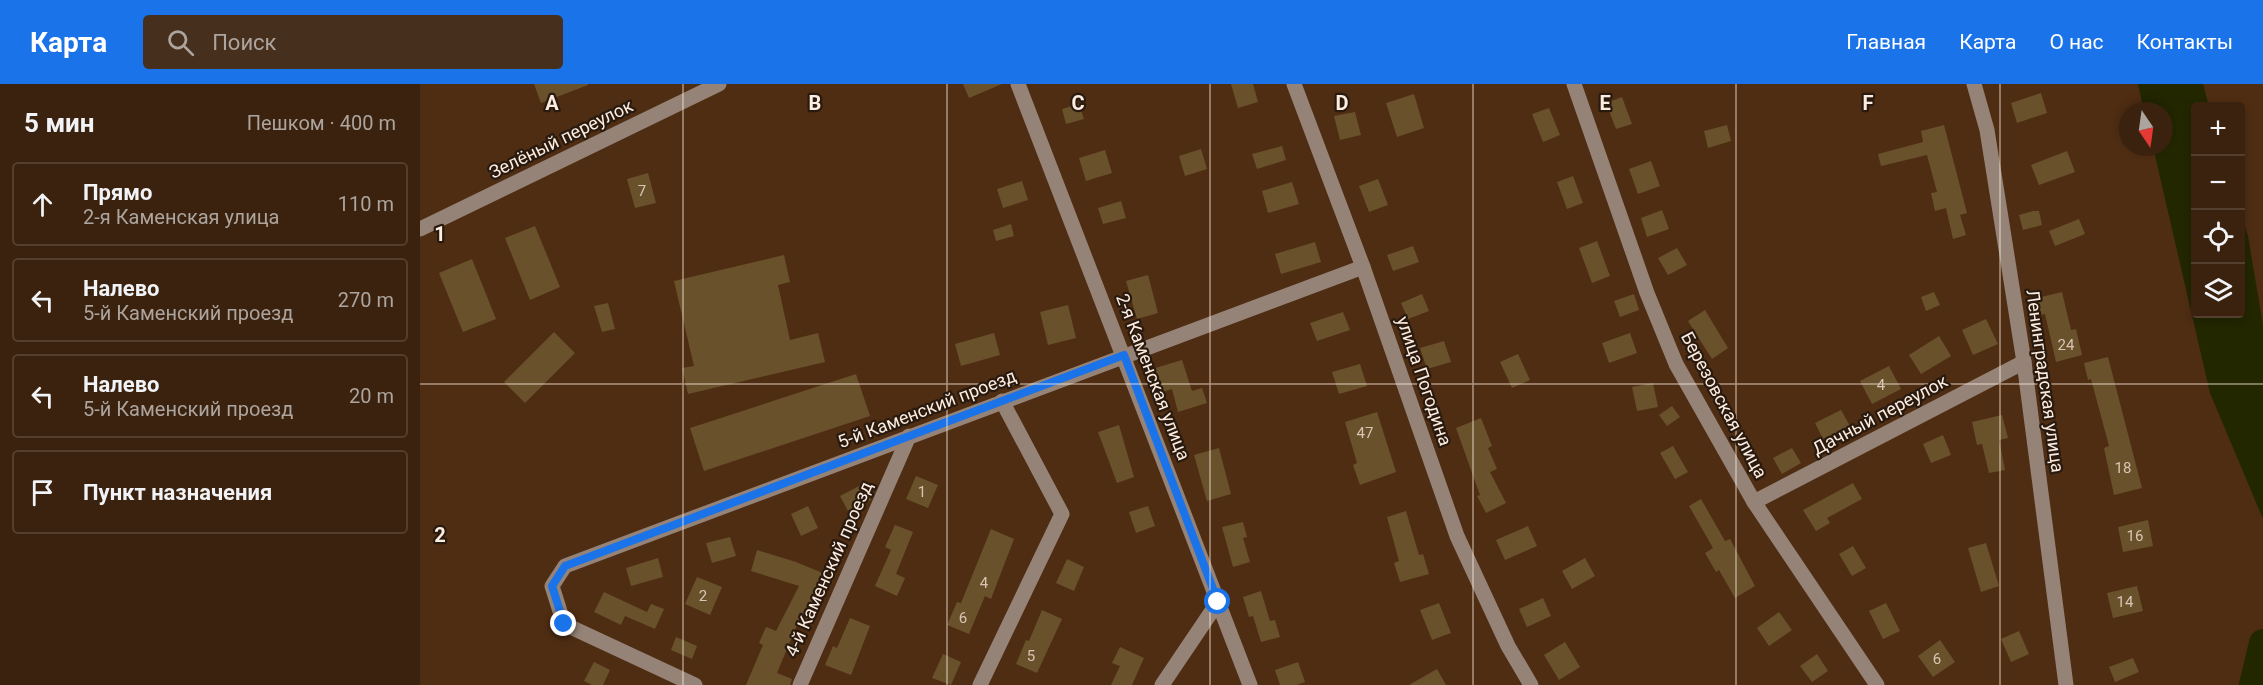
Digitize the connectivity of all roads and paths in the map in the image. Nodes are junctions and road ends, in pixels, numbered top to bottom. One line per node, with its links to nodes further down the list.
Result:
1 (719, 84): 6 (street, Зелёный переулок)
2 (1018, 84): 8 (street, 2-я Каменская улица)
3 (1294, 84): 7 (street, улица Погодина)
4 (1574, 84): 12 (street, Березовская улица)
5 (1974, 84): 9 (street, Ленинградская улица)
6 (420, 229)
7 (1363, 267): 8 (street, 5-й Каменский проезд); 20 (street, улица Погодина)
8 (1124, 355): 10 (street, 5-й Каменский проезд); 13 (street, 2-я Каменская улица)
9 (2024, 362): 12 (street, Дачный переулок); 21 (street, Ленинградская улица)
10 (1002, 401): 11 (street, 5-й Каменский проезд); 17 (street)
11 (909, 436): 15 (street, 5-й Каменский проезд); 16 (street, 4-й Каменский проезд)
12 (1754, 502): 14 (street, Березовская улица)
13 (1218, 602): 18 (street); 19 (street, 2-я Каменская улица)
14 (1870, 683)
15 (695, 685)
16 (800, 685)
17 (980, 685)
18 (1162, 685)
19 (1250, 685)
20 (1531, 685)
21 (2066, 685)

